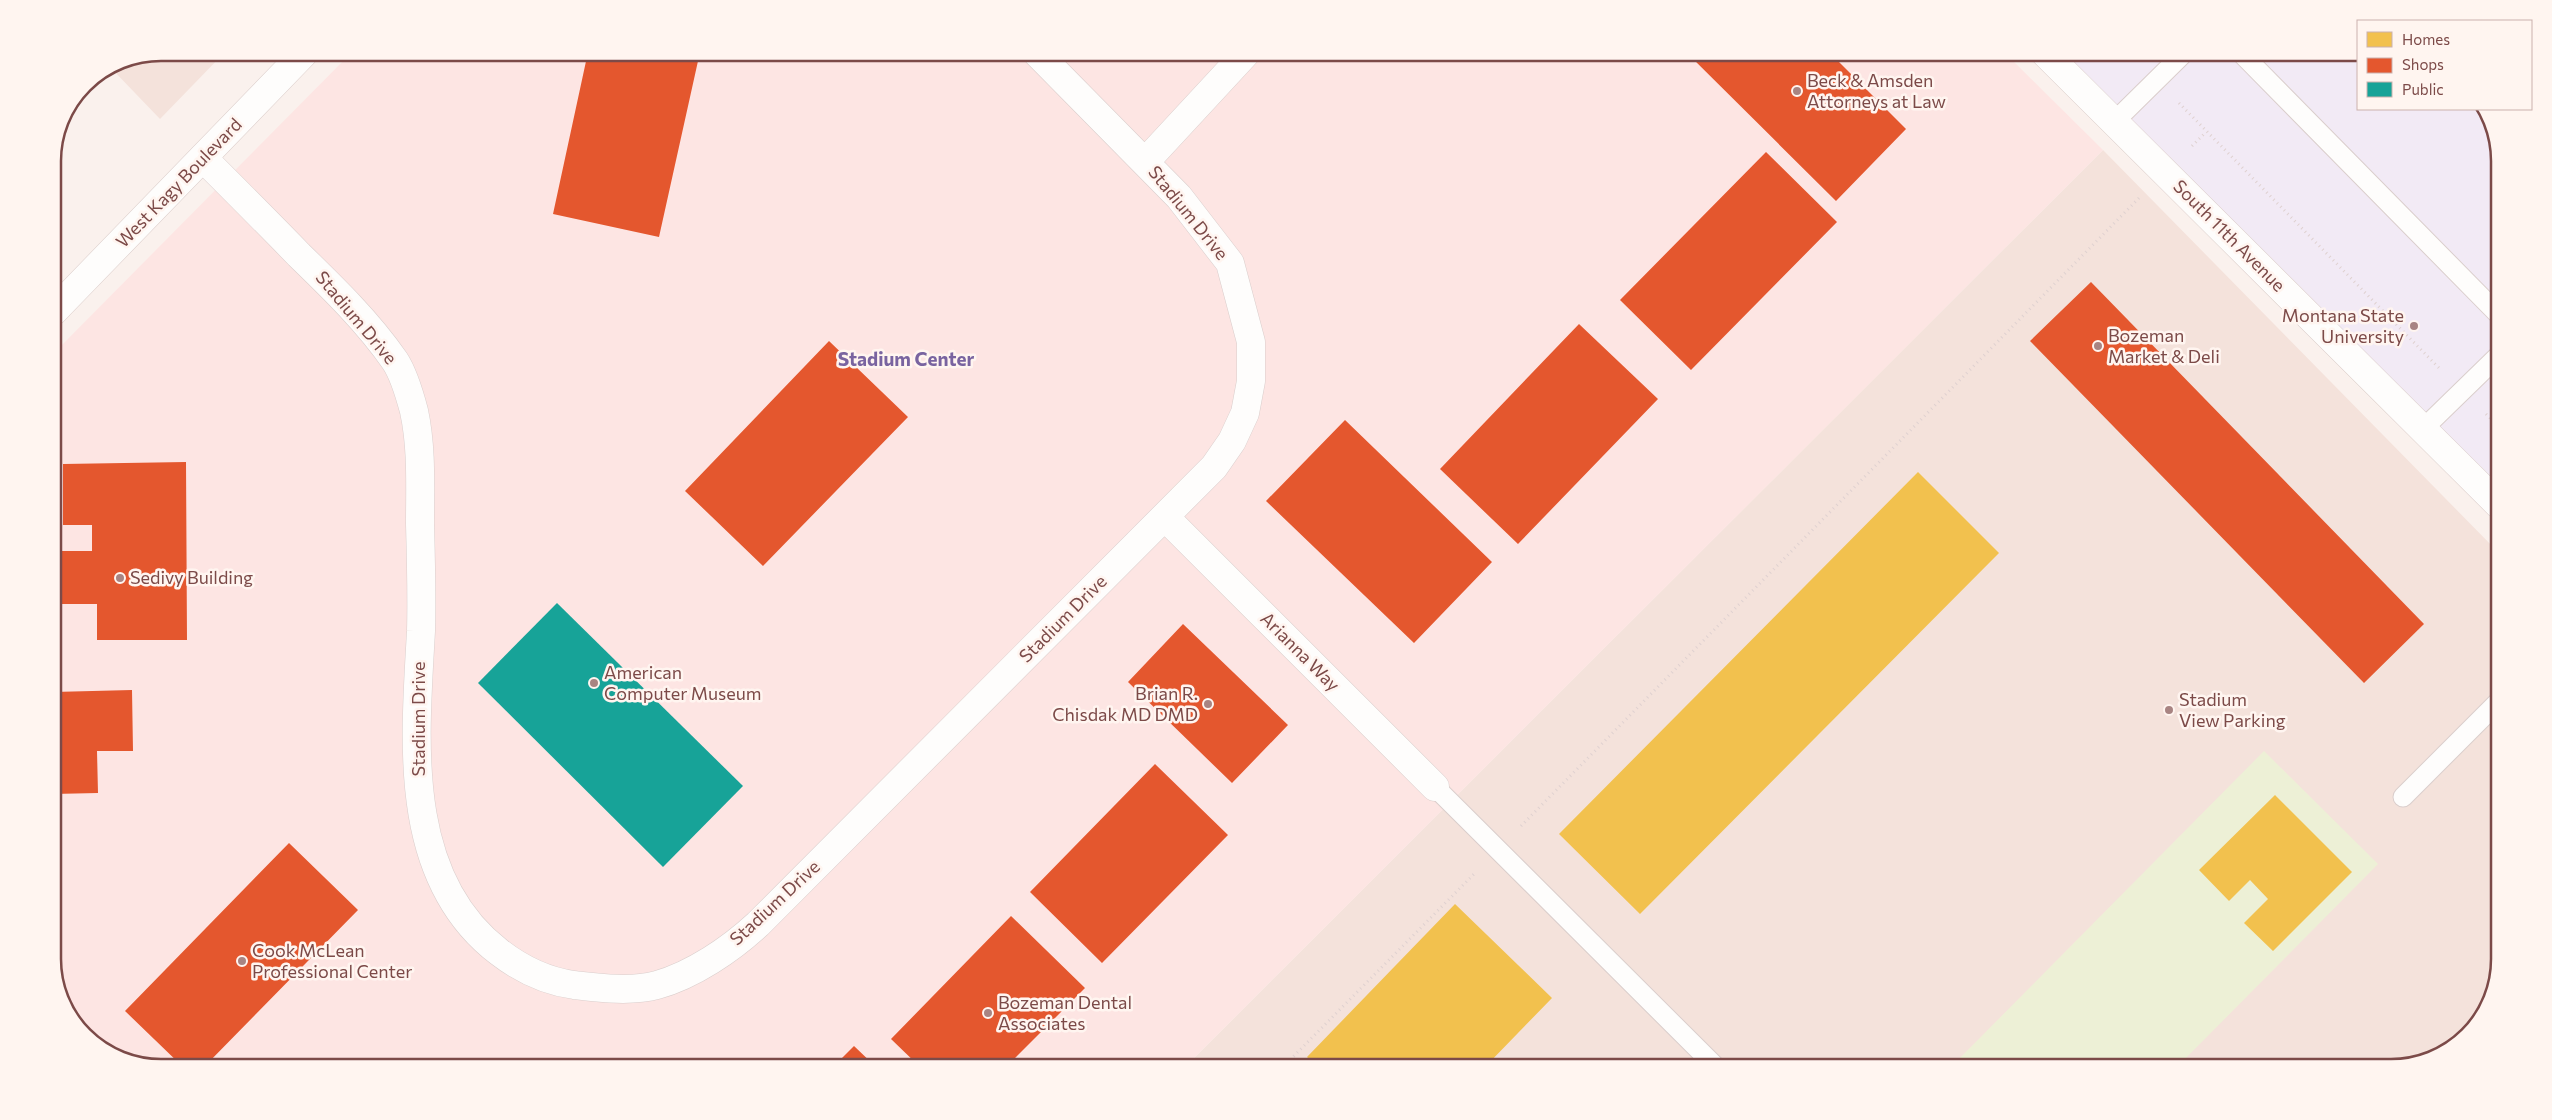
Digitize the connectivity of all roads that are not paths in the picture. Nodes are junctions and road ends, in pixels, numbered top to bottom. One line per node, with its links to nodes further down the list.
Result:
1 (295, 61): 8 (street, West Kagy Boulevard)
2 (1045, 61): 9 (street, Stadium Drive)
3 (1239, 61): 9 (street)
4 (2053, 61): 7 (street, South 11th Avenue)
5 (2176, 61): 7 (lane)
6 (2249, 61): 11 (lane)
7 (2114, 122): 13 (street, South 11th Avenue)
8 (203, 158): 10 (street, West Kagy Boulevard); 15 (street, Stadium Drive)
9 (1146, 161): 15 (street, Stadium Drive)
10 (61, 304)
11 (2491, 307)
12 (2491, 363): 13 (lane)
13 (2424, 428): 14 (street, South 11th Avenue)
14 (2491, 497)
15 (1165, 517): 17 (street, Arianna Way)
16 (2491, 709): 18 (lane)
17 (1435, 787): 19 (lane)
18 (2403, 797)
19 (1707, 1059)

